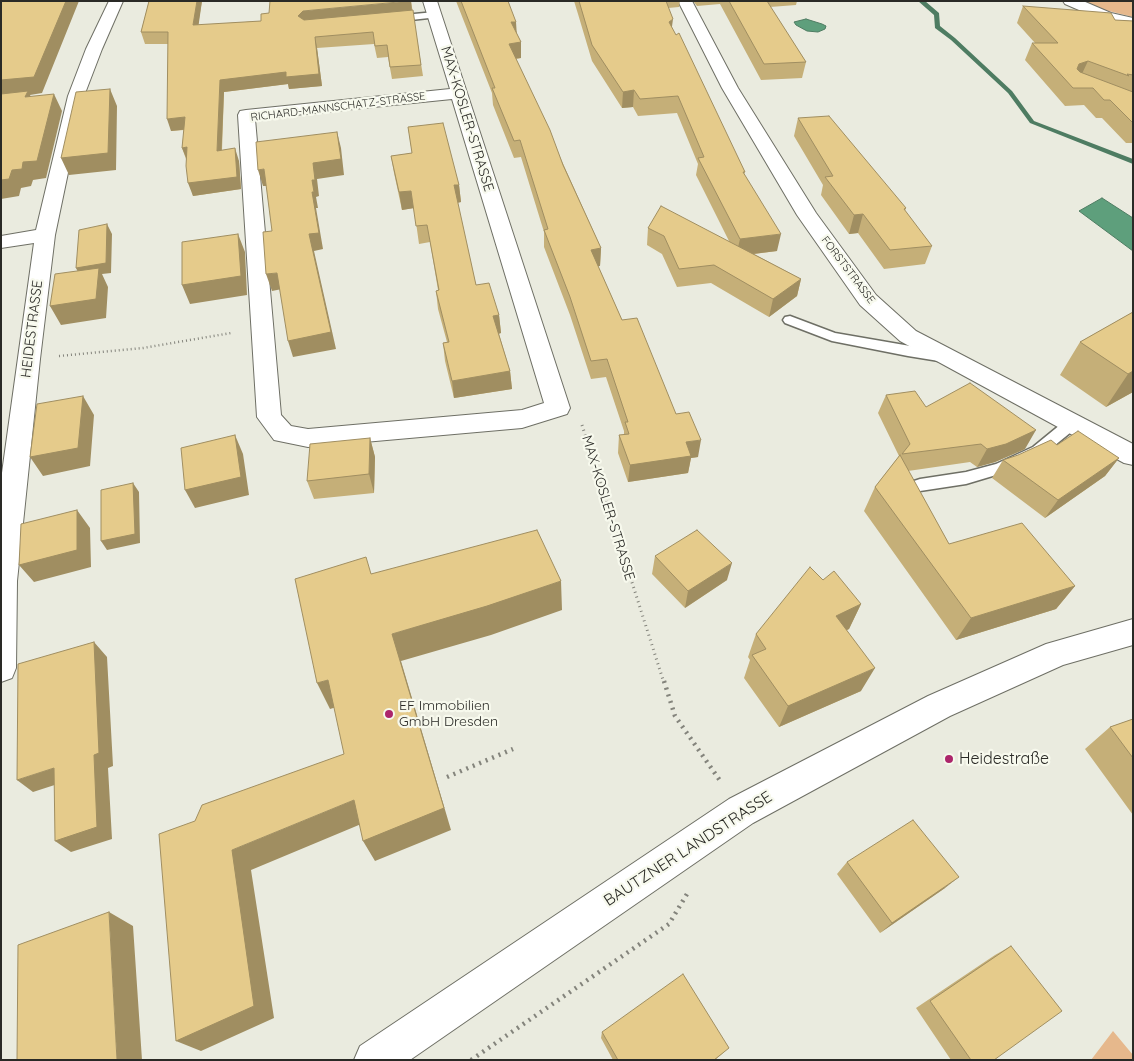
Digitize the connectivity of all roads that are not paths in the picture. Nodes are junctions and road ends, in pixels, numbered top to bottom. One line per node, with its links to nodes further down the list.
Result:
1 (116, 1): 8 (street, HEIDESTRASSE)
2 (685, 1): 11 (street, FORSTSTRASSE)
3 (1070, 1): 6 (street)
4 (432, 8): 5 (lane); 7 (street, MAX-KOSLER-STRASSE)
5 (385, 20)
6 (1133, 22)
7 (460, 93): 12 (street, MAX-KOSLER-STRASSE); 12 (street, RICHARD-MANNSCHATZ-STRASSE)
8 (45, 234): 9 (street); 17 (street, HEIDESTRASSE)
9 (1, 242)
10 (790, 320): 11 (lane)
11 (948, 357): 13 (street, FORSTSTRASSE)
12 (558, 408)
13 (1070, 424): 14 (street, FORSTSTRASSE); 15 (lane)
14 (1133, 456)
15 (920, 485)
16 (1133, 632): 18 (street, BAUTZNER LANDSTRASSE)
17 (1, 668)
18 (374, 1060)

